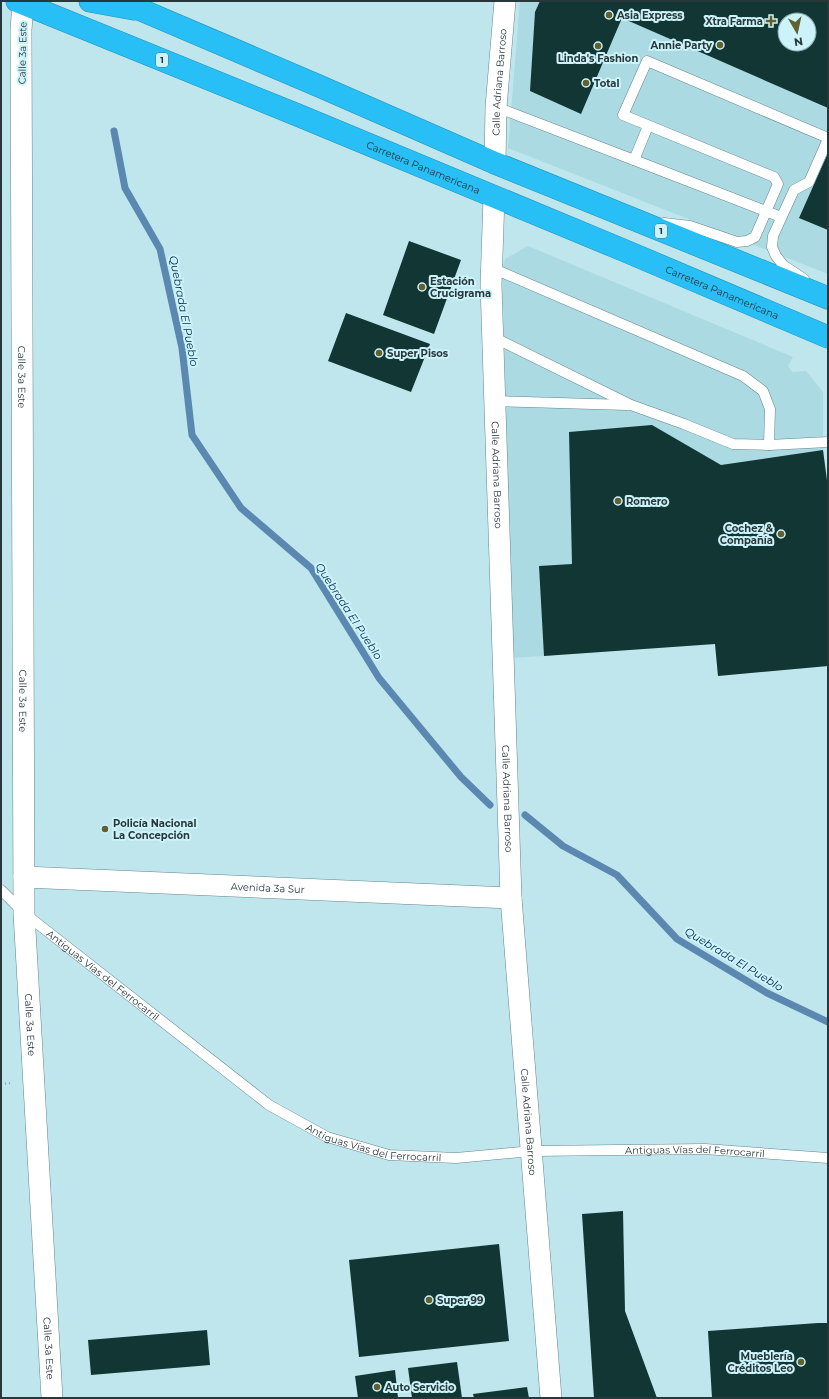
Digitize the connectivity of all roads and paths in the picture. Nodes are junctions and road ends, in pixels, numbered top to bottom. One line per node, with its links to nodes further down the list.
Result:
1 (90, 1): 5 (highway)
2 (120, 1): 5 (highway, 1)
3 (505, 1): 6 (street, Calle Adriana Barroso)
4 (23, 2): 11 (highway, Carretera Panamericana / 1); 23 (street, Calle 3a Este)
5 (141, 10): 10 (highway, 1)
6 (496, 107): 9 (lane); 10 (street, Calle Adriana Barroso)
7 (648, 126): 8 (lane); 9 (lane); 12 (lane)
8 (828, 138): 13 (lane)
9 (634, 160): 12 (lane)
10 (495, 163): 11 (highway); 14 (highway, 1)
11 (494, 197): 15 (street, Calle Adriana Barroso); 18 (highway, Carretera Panamericana / 1)
12 (767, 212): 13 (lane); 14 (lane)
13 (781, 217): 16 (lane)
14 (632, 220): 16 (highway, 1)
15 (492, 268): 17 (street, Calle Adriana Barroso); 22 (lane)
16 (828, 298)
17 (493, 337): 19 (street, Calle Adriana Barroso); 20 (lane)
18 (828, 337)
19 (495, 400): 20 (lane); 25 (street, Calle Adriana Barroso)
20 (631, 405): 22 (lane)
21 (828, 442): 22 (lane)
22 (769, 445)
23 (24, 877): 25 (street, Avenida 3a Sur); 26 (street, Calle 3a Este)
24 (1, 890): 26 (lane, Antiguas Vías del Ferrocarril)
25 (512, 898): 27 (street, Calle Adriana Barroso)
26 (24, 912): 27 (lane, Antiguas Vías del Ferrocarril); 29 (street, Calle 3a Este)
27 (532, 1151): 28 (lane, Antiguas Vías del Ferrocarril); 30 (street, Calle Adriana Barroso)
28 (828, 1158)
29 (52, 1398)
30 (551, 1398)

